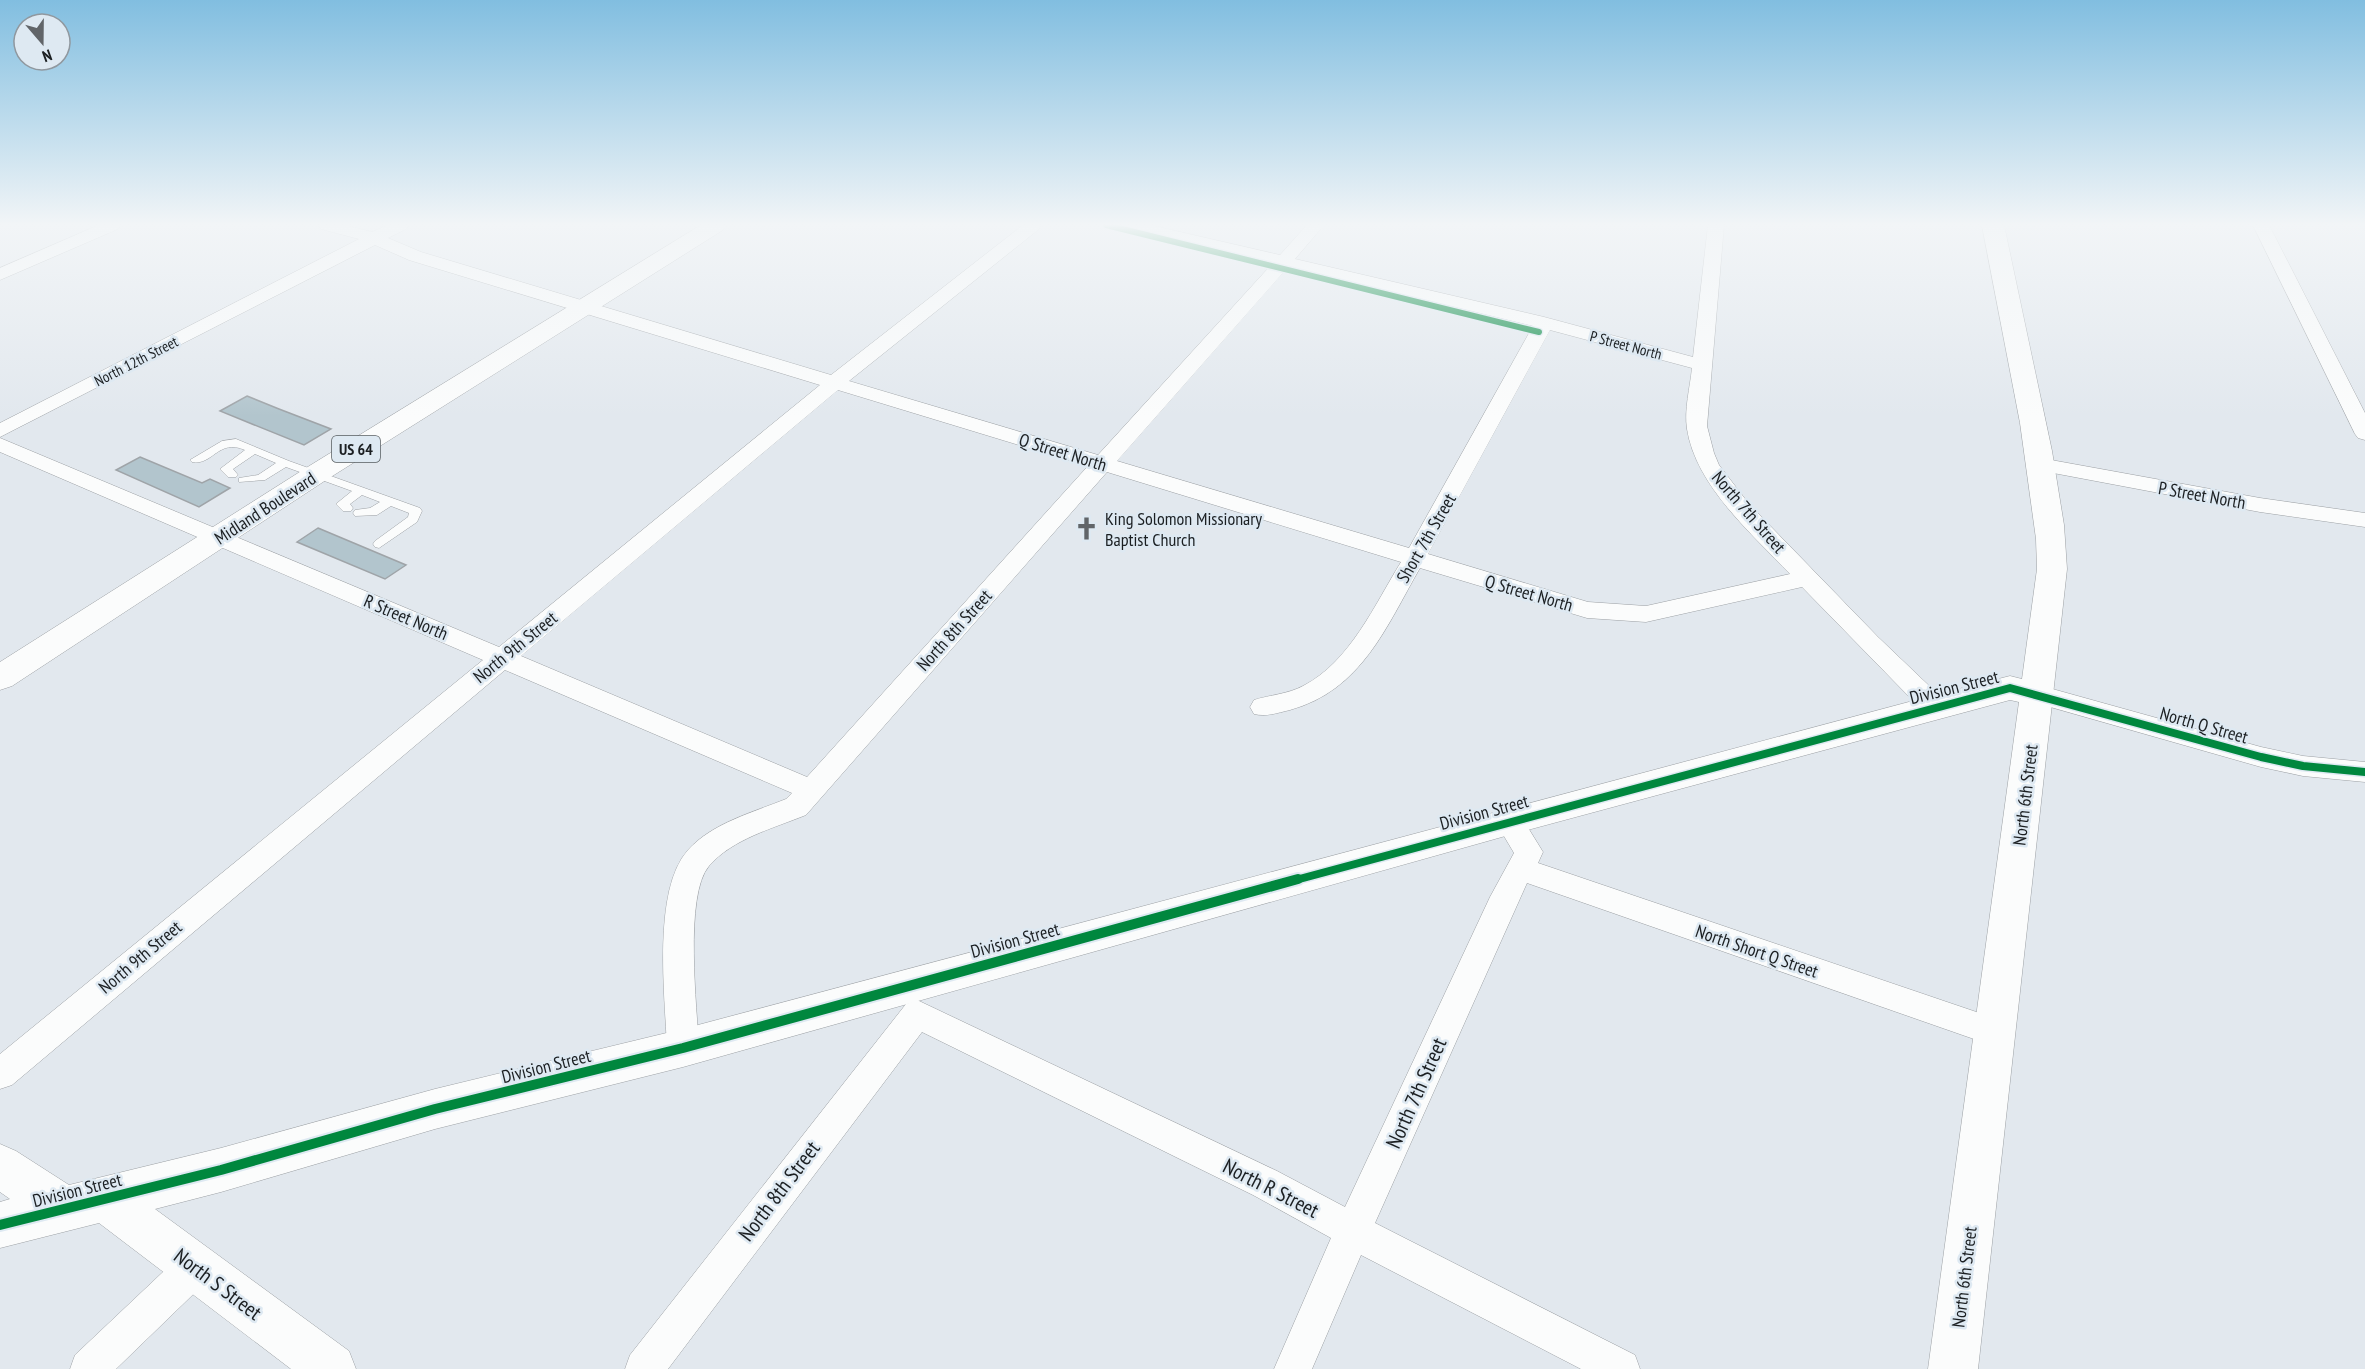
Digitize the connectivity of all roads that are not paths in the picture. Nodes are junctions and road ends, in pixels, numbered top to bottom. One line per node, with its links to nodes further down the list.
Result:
1 (275, 289): 14 (street, North 12th Street)
2 (523, 289): 10 (street, Q Street North)
3 (612, 289): 10 (street, Midland Boulevard / US 64)
4 (953, 289): 13 (street, North 9th Street)
5 (1258, 289): 20 (street, North 8th Street)
6 (1403, 289): 11 (street, P Street North)
7 (1709, 289): 12 (street, North 7th Street)
8 (2006, 289): 21 (street, North 6th Street)
9 (2293, 289): 15 (street)
10 (583, 307): 13 (street, Q Street North); 22 (street, Midland Boulevard / US 64)
11 (1544, 323): 12 (street, P Street North); 28 (street, Short 7th Street)
12 (1701, 365): 29 (street, North 7th Street)
13 (835, 384): 20 (street, Q Street North); 30 (street, North 9th Street)
14 (0, 431)
15 (2365, 434)
16 (0, 444): 26 (street, R Street North)
17 (253, 450): 18 (lane); 19 (lane); 19 (lane)
18 (196, 460)
19 (285, 463): 22 (lane)
20 (1102, 464): 28 (street, Q Street North); 36 (street, North 8th Street)
21 (2040, 464): 25 (street, P Street North); 32 (street, North 6th Street)
22 (316, 474): 23 (lane); 26 (street, Midland Boulevard / US 64)
23 (361, 490): 24 (lane); 24 (lane)
24 (390, 501): 27 (lane)
25 (2365, 520)
26 (220, 538): 30 (street, R Street North); 31 (street, Midland Boulevard / US 64)
27 (379, 544)
28 (1414, 559): 29 (street, Q Street North); 33 (street, Short 7th Street)
29 (1807, 578): 34 (street, North 7th Street)
30 (501, 658): 36 (street, R Street North); 42 (street, North 9th Street)
31 (0, 678)
32 (2038, 694): 34 (street, Division Street); 35 (street, North Q Street); 40 (street, North 6th Street)
33 (1263, 707)
34 (1935, 707): 37 (street, Division Street)
35 (2365, 772)
36 (812, 790): 41 (street, North 8th Street)
37 (1509, 821): 38 (street, North 7th Street); 39 (street, Division Street)
38 (1520, 869): 40 (street, North Short Q Street); 46 (street, North 7th Street)
39 (913, 999): 41 (street, Division Street); 46 (street, North R Street); 50 (street, North 8th Street)
40 (1994, 1032): 53 (street, North 6th Street)
41 (683, 1048): 44 (street, Division Street)
42 (0, 1074)
43 (0, 1166): 44 (street, North S Street)
44 (85, 1204): 45 (street, Division Street); 47 (street, North S Street)
45 (0, 1225)
46 (1353, 1231): 51 (street, North 7th Street); 52 (street, North R Street)
47 (195, 1267): 48 (street); 49 (street, North S Street)
48 (89, 1369)
49 (331, 1369)
50 (644, 1369)
51 (1293, 1369)
52 (1621, 1369)
53 (1953, 1369)

